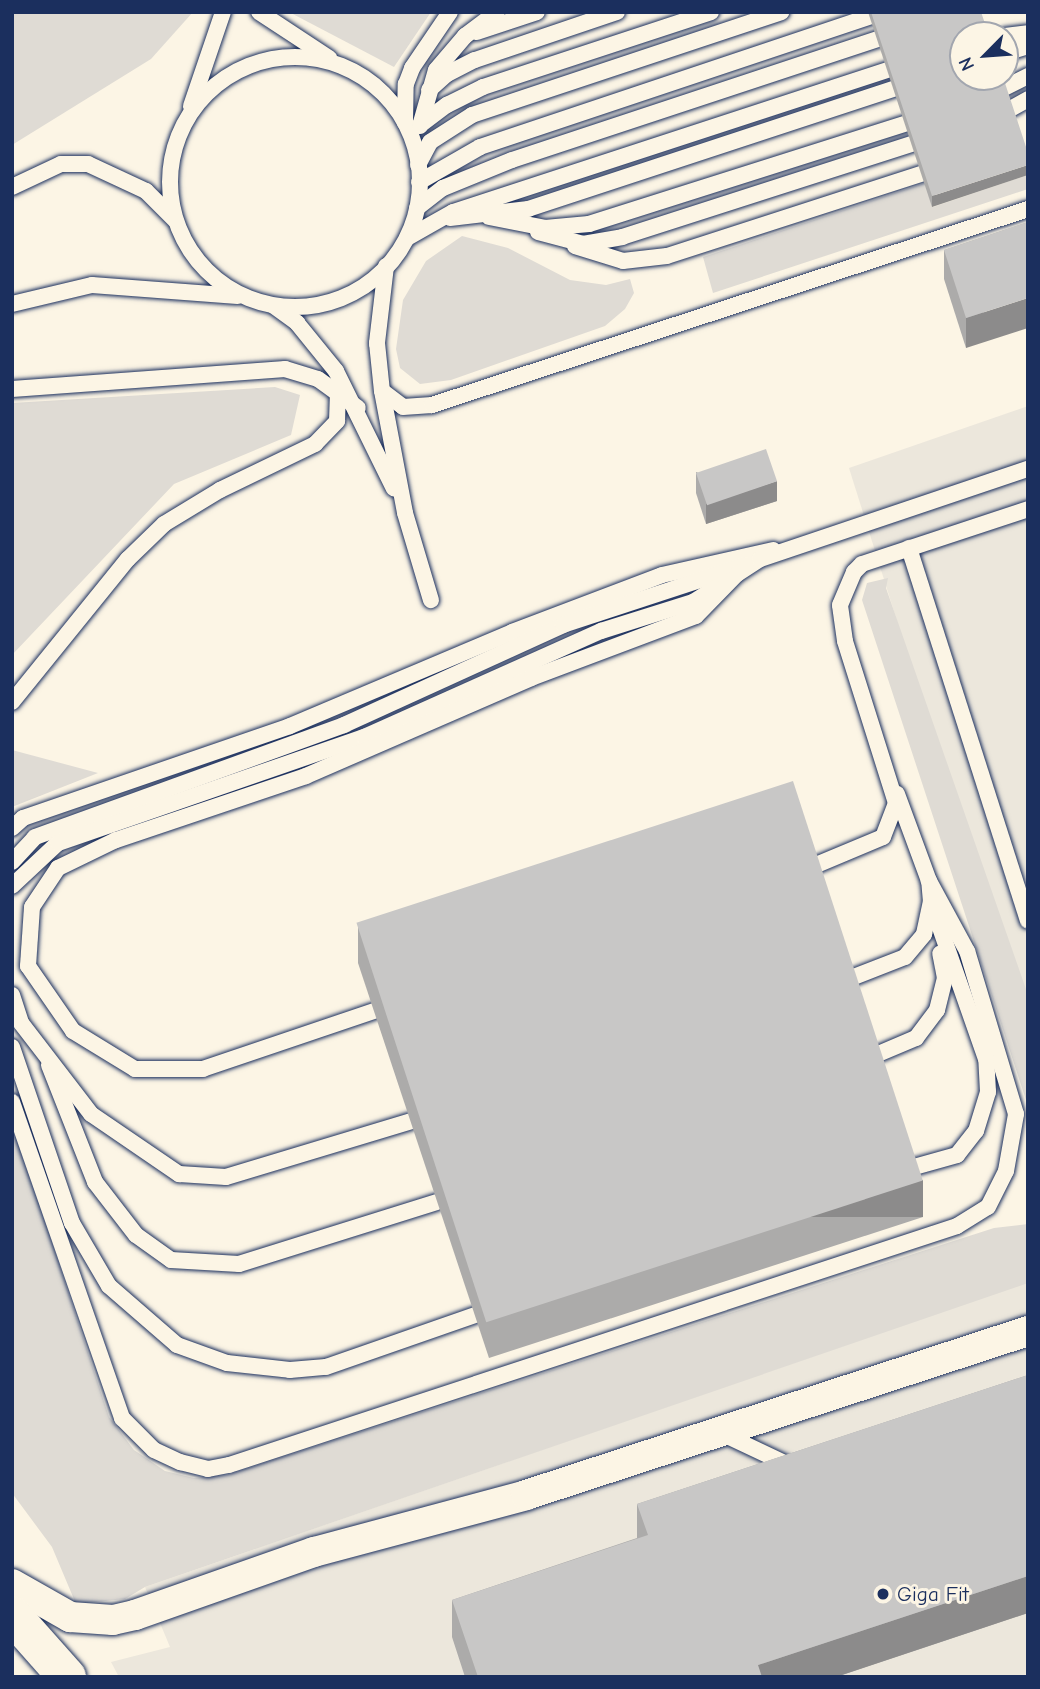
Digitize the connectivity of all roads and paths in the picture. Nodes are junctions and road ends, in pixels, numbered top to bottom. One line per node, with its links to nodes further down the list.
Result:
1 (223, 12): 20 (lane)
2 (259, 12): 13 (lane)
3 (450, 12): 21 (lane)
4 (497, 12): 11 (lane)
5 (537, 12): 11 (lane)
6 (617, 12): 16 (lane)
7 (711, 12): 21 (lane)
8 (781, 12): 25 (lane)
9 (883, 12): 26 (lane)
10 (913, 28): 28 (lane)
11 (465, 36): 16 (lane)
12 (925, 59): 31 (lane)
13 (346, 68): 20 (lane); 21 (lane)
14 (1028, 76): 18 (lane)
15 (928, 78): 30 (lane)
16 (429, 90): 21 (lane)
17 (1028, 99): 22 (lane)
18 (967, 103)
19 (942, 111): 33 (lane)
20 (186, 119): 32 (lane)
21 (412, 124): 25 (lane)
22 (974, 124)
23 (949, 132): 35 (lane)
24 (958, 161): 35 (lane)
25 (418, 165): 26 (lane)
26 (419, 182): 28 (lane)
27 (12, 187): 32 (lane)
28 (416, 208): 34 (lane)
29 (1028, 209): 42 (lane)
30 (489, 217): 31 (lane); 33 (lane)
31 (437, 218): 34 (lane)
32 (176, 221): 37 (lane)
33 (519, 225): 35 (lane)
34 (405, 239): 36 (lane)
35 (566, 242)
36 (386, 267): 39 (lane); 42 (lane)
37 (246, 297): 38 (lane); 39 (lane)
38 (12, 304)
39 (272, 305): 43 (lane)
40 (12, 389): 41 (lane)
41 (338, 391): 43 (lane); 52 (lane)
42 (382, 391): 46 (lane)
43 (358, 408): 46 (lane)
44 (1028, 469): 47 (lane)
45 (1028, 509): 48 (lane)
46 (405, 513): 51 (lane)
47 (796, 547): 49 (lane); 54 (lane)
48 (909, 548): 53 (lane); 60 (lane)
49 (760, 559): 50 (lane); 55 (lane)
50 (737, 574): 58 (lane); 63 (lane)
51 (431, 600)
52 (12, 702)
53 (895, 790): 56 (lane); 57 (lane)
54 (12, 828)
55 (12, 862)
56 (809, 868)
57 (929, 881): 59 (lane); 67 (lane)
58 (12, 886)
59 (931, 902): 61 (lane); 65 (lane); 69 (lane)
60 (1028, 920)
61 (846, 980)
62 (12, 995): 66 (lane)
63 (374, 1011)
64 (12, 1047): 71 (lane)
65 (871, 1057)
66 (49, 1065): 68 (lane); 70 (lane)
67 (12, 1102)
68 (411, 1121)
69 (907, 1169)
70 (437, 1202)
71 (475, 1315)
72 (1028, 1331): 73 (street)
73 (715, 1435): 74 (lane); 75 (street)
74 (807, 1463)
75 (12, 1584)
76 (12, 1615): 77 (main road)
77 (67, 1677)

